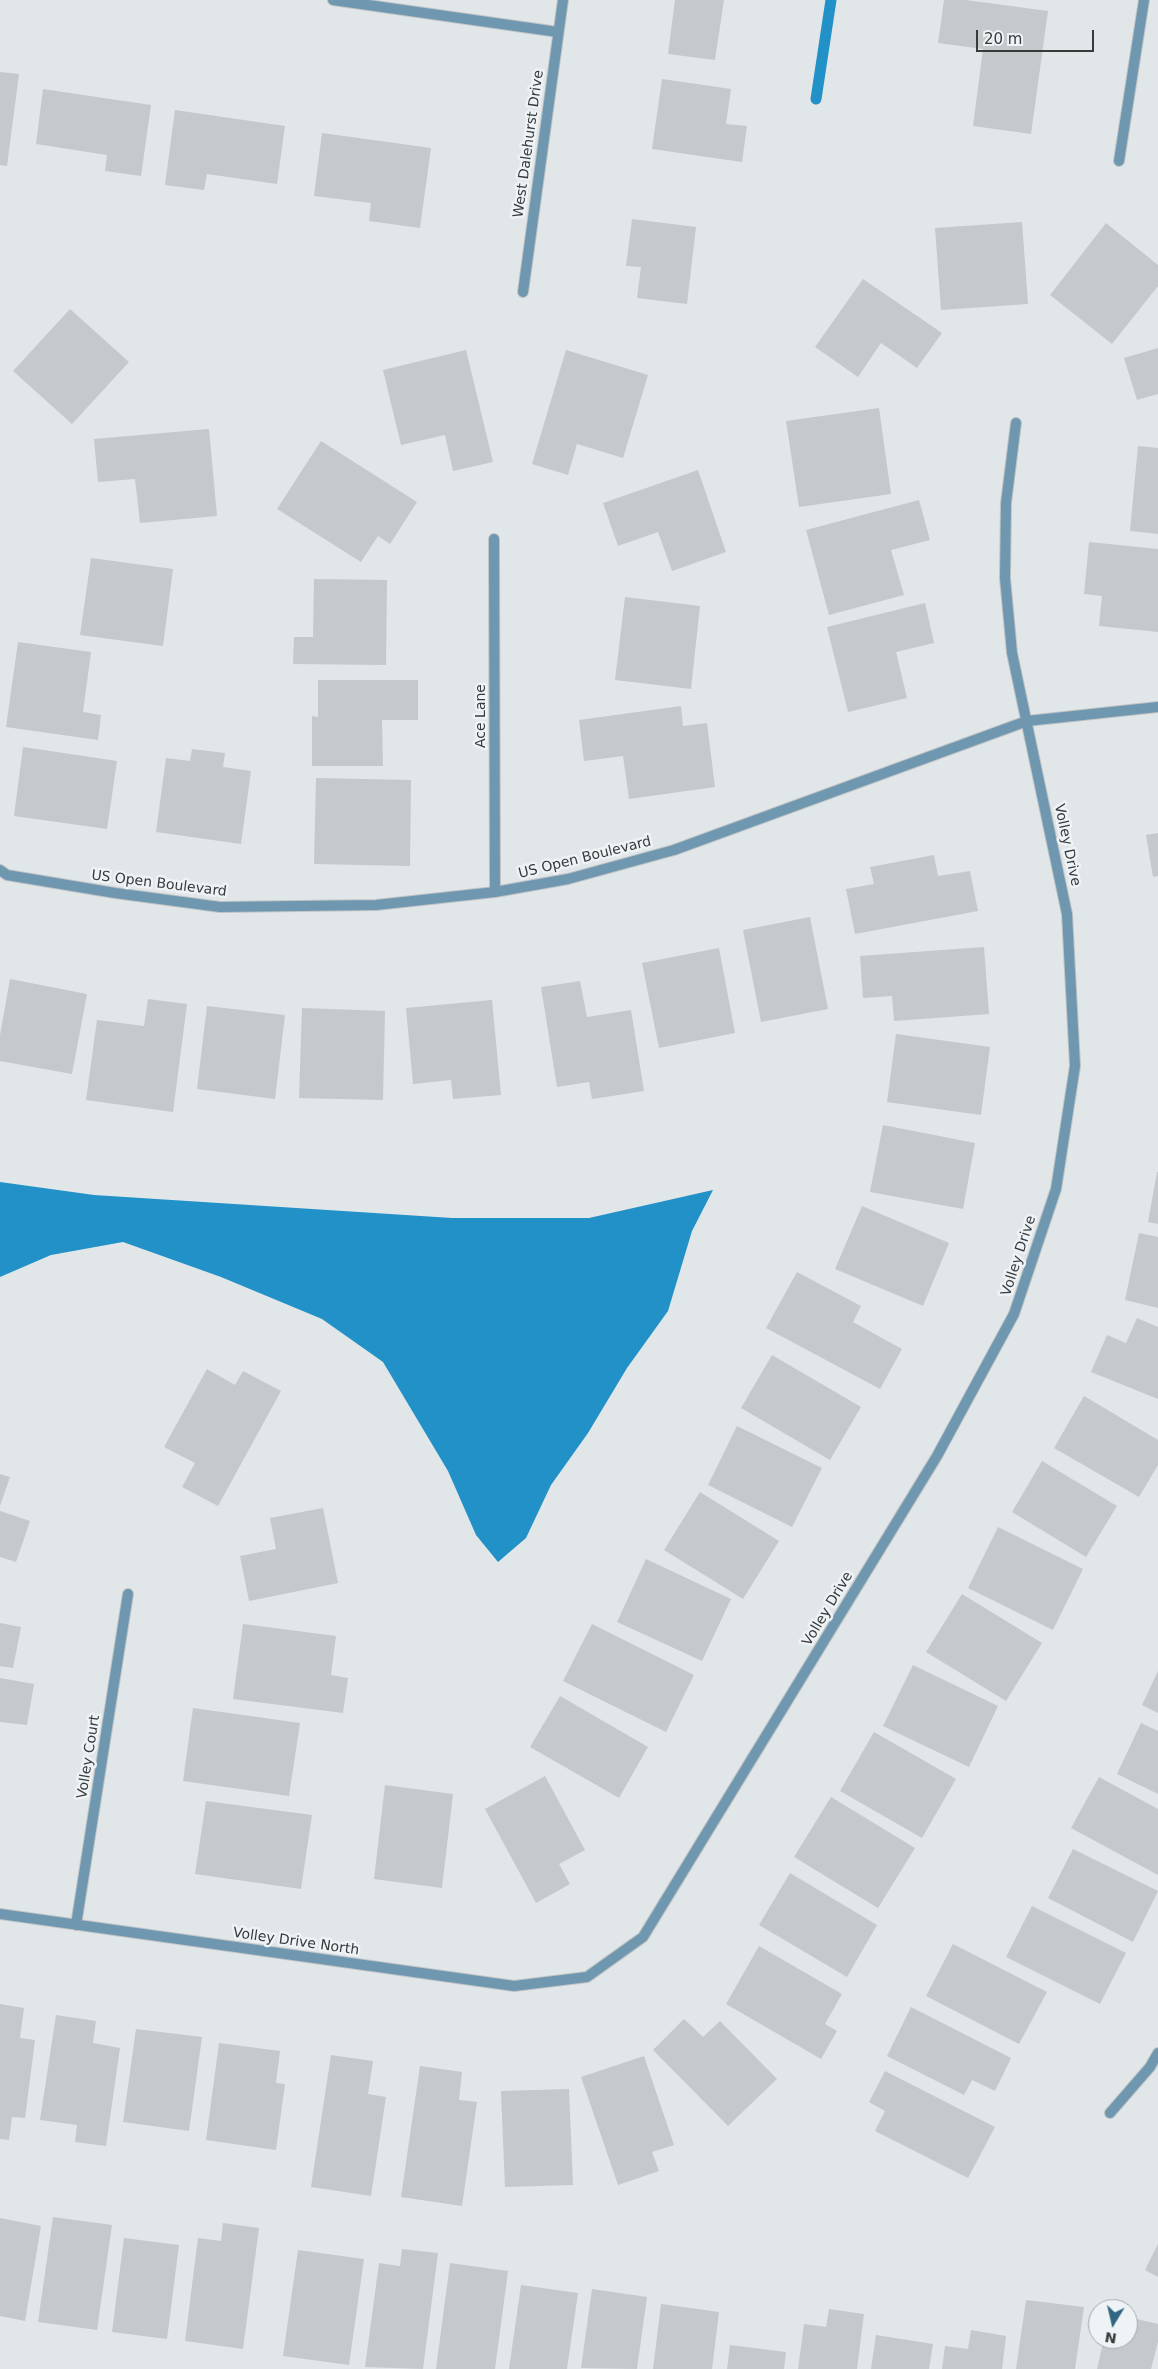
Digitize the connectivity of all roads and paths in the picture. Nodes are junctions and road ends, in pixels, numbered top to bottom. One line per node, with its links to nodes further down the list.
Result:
1 (333, 0): 4 (street)
2 (563, 0): 4 (street, West Dalehurst Drive)
3 (1144, 0): 5 (street)
4 (558, 32): 6 (street, West Dalehurst Drive)
5 (1119, 161)
6 (523, 292)
7 (1016, 423): 10 (street, Volley Drive)
8 (494, 539): 12 (street, Ace Lane)
9 (1158, 707): 10 (street, US Open Boulevard)
10 (1027, 721): 12 (street, US Open Boulevard); 16 (street, Volley Drive)
11 (0, 870): 12 (street, US Open Boulevard)
12 (495, 892)
13 (128, 1594): 15 (street, Volley Court)
14 (0, 1914): 15 (street, Volley Drive North)
15 (76, 1925): 16 (street, Volley Drive North)
16 (587, 1977)
17 (1158, 2053): 18 (street)
18 (1110, 2114)

